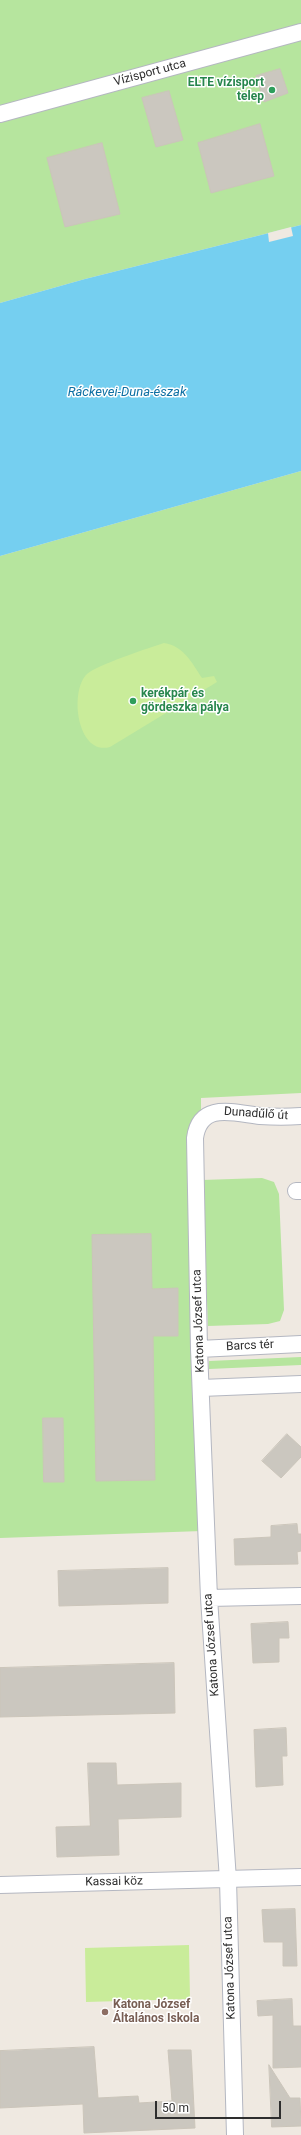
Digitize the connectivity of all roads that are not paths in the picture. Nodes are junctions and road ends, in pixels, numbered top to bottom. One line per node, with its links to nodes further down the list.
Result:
1 (301, 32): 2 (street, Vízisport utca)
2 (0, 114)
3 (301, 1116): 4 (street, Dunadűlő út)
4 (195, 1154): 6 (street, Katona József utca)
5 (301, 1344): 6 (street, Barcs tér)
6 (199, 1349): 8 (street, Katona József utca)
7 (301, 1384): 8 (street)
8 (201, 1388): 10 (street, Katona József utca)
9 (301, 1596): 10 (street)
10 (209, 1598): 12 (street, Katona József utca)
11 (301, 1877): 12 (street, Kassai köz)
12 (228, 1880): 13 (street, Kassai köz); 14 (street, Katona József utca)
13 (0, 1884)
14 (235, 2135)

